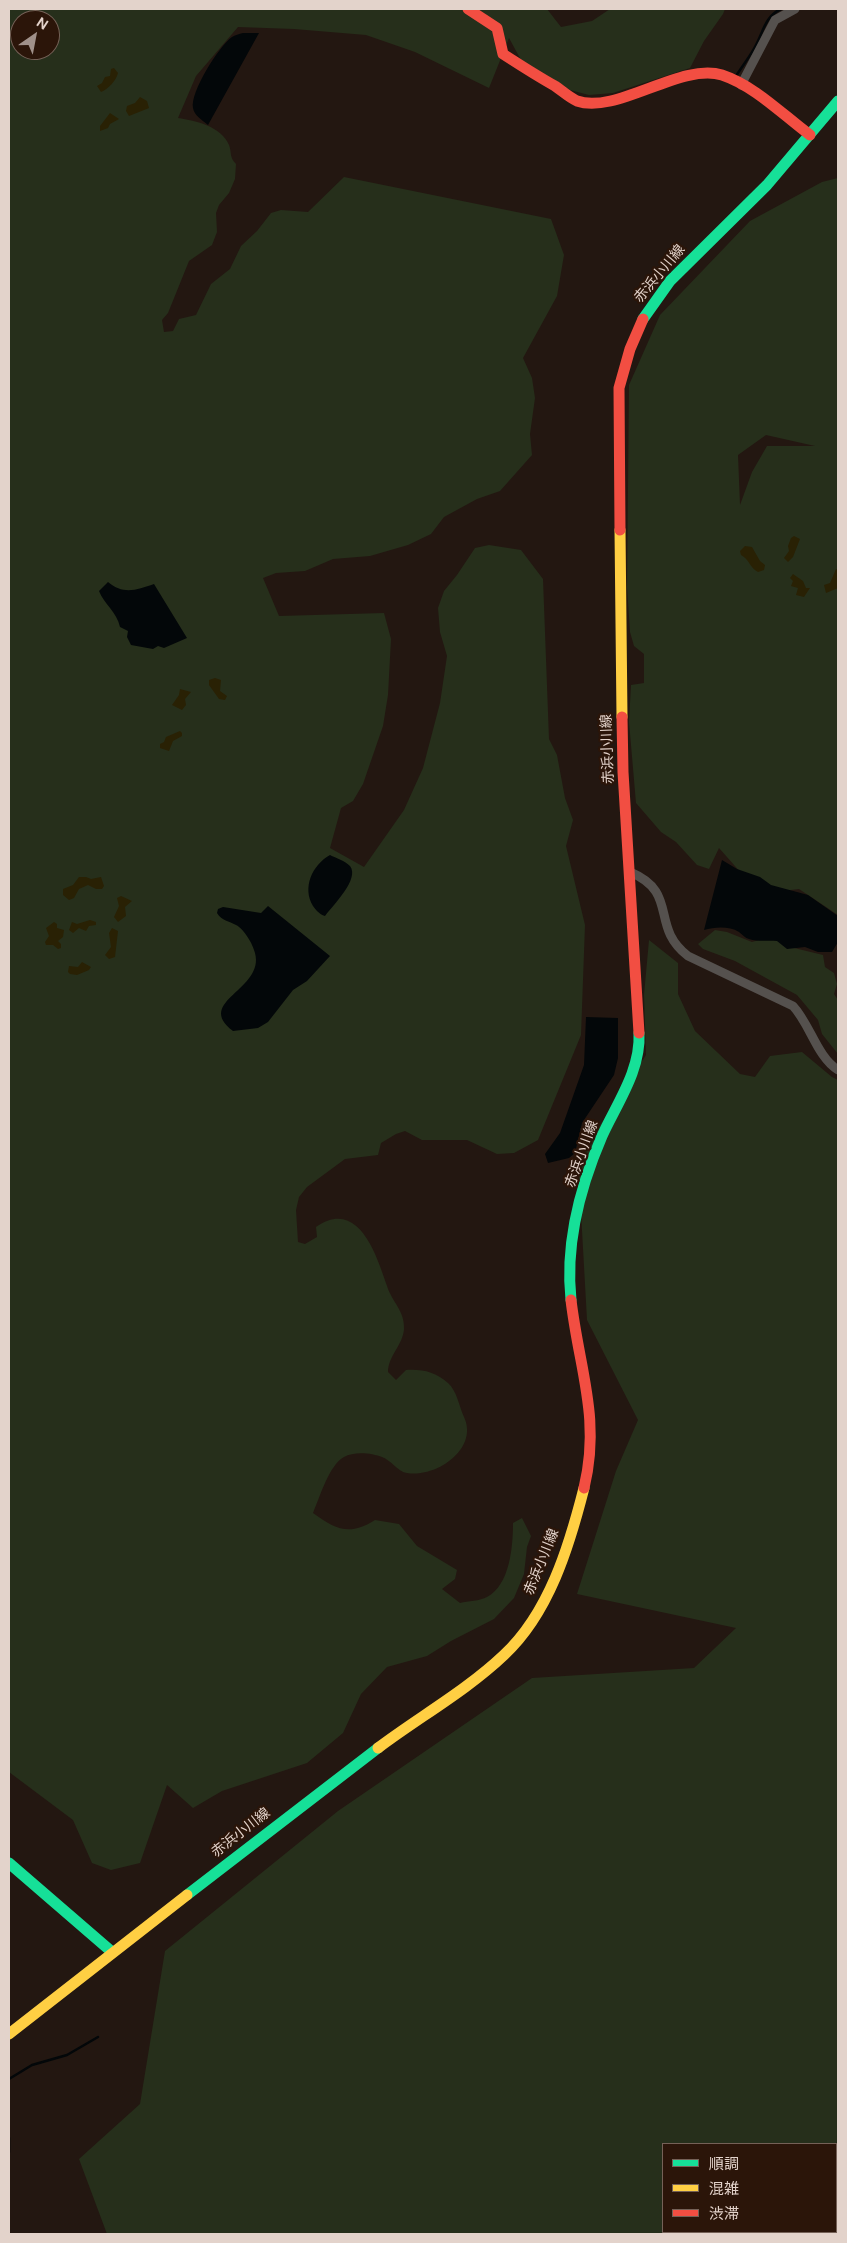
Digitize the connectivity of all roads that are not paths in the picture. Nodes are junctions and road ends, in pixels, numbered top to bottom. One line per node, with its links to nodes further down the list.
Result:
1 (468, 9): 3 (main road)
2 (795, 9): 3 (street)
3 (741, 85): 5 (main road)
4 (837, 104): 5 (main road, 赤浜小川線)
5 (810, 135): 6 (main road, 赤浜小川線)
6 (630, 872): 7 (street); 9 (main road, 赤浜小川線)
7 (838, 1070)
8 (9, 1864): 9 (main road)
9 (112, 1952): 10 (main road, 赤浜小川線)
10 (9, 2034)

